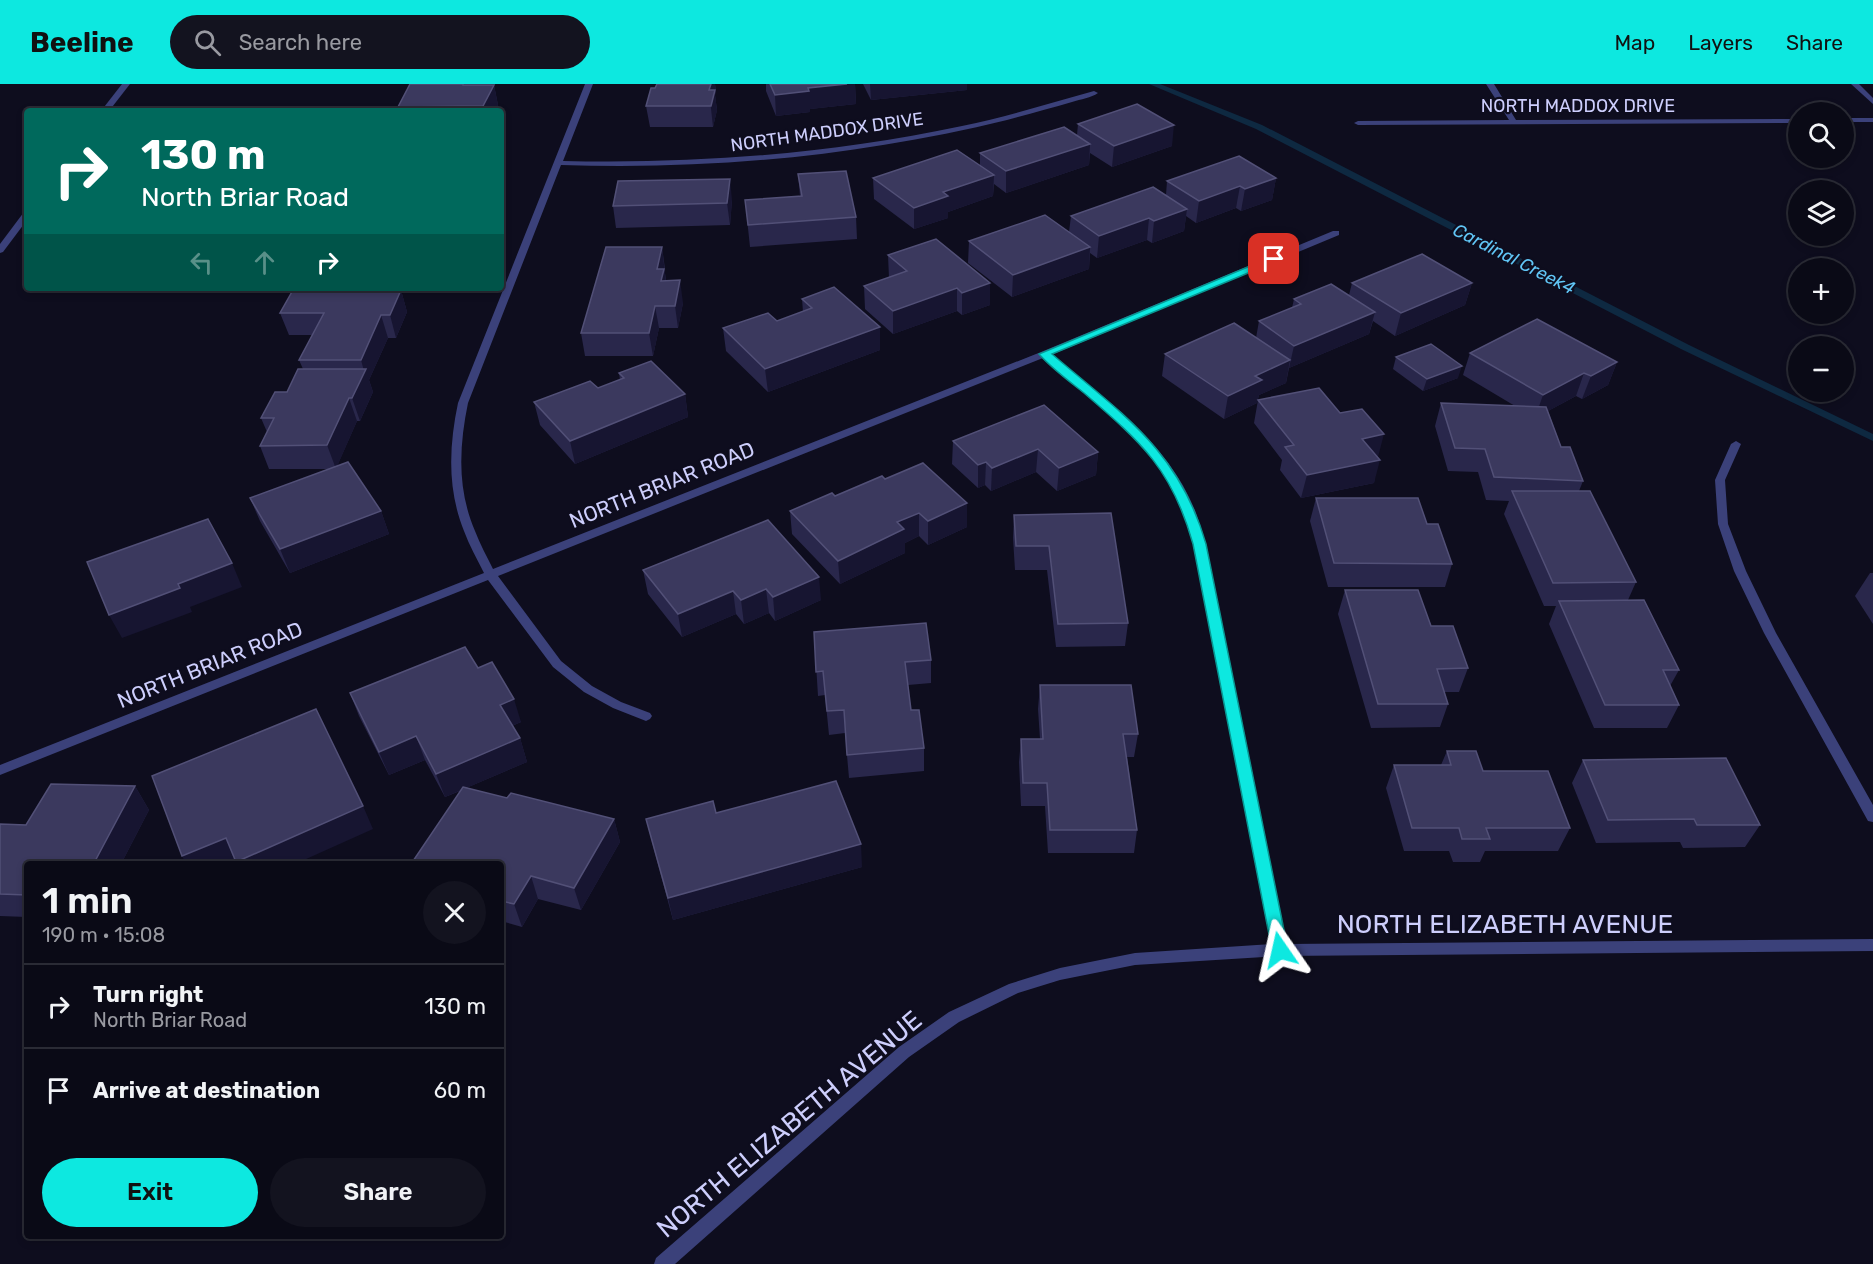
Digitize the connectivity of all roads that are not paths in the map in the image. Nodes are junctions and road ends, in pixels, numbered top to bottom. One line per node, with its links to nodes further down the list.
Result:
1 (126, 84): 7 (street)
2 (589, 84): 13 (street)
3 (1490, 84): 10 (street)
4 (1855, 84): 6 (street)
5 (1094, 93): 13 (street, NORTH MADDOX DRIVE)
6 (1873, 102)
7 (107, 108)
8 (1854, 120): 9 (street)
9 (1873, 120)
10 (1513, 121): 11 (street, NORTH MADDOX DRIVE); 12 (street, NORTH MADDOX DRIVE)
11 (1788, 121)
12 (1358, 123)
13 (559, 163): 19 (street)
14 (24, 218): 16 (street)
15 (1336, 233): 17 (street, NORTH BRIAR ROAD)
16 (0, 250)
17 (1044, 354): 19 (street, NORTH BRIAR ROAD); 24 (street)
18 (1736, 444): 22 (street)
19 (490, 574): 20 (street); 21 (street, NORTH BRIAR ROAD)
20 (646, 716)
21 (0, 770)
22 (1873, 817)
23 (1873, 945): 24 (street, NORTH ELIZABETH AVENUE)
24 (1280, 950): 25 (street, NORTH ELIZABETH AVENUE)
25 (662, 1264)

